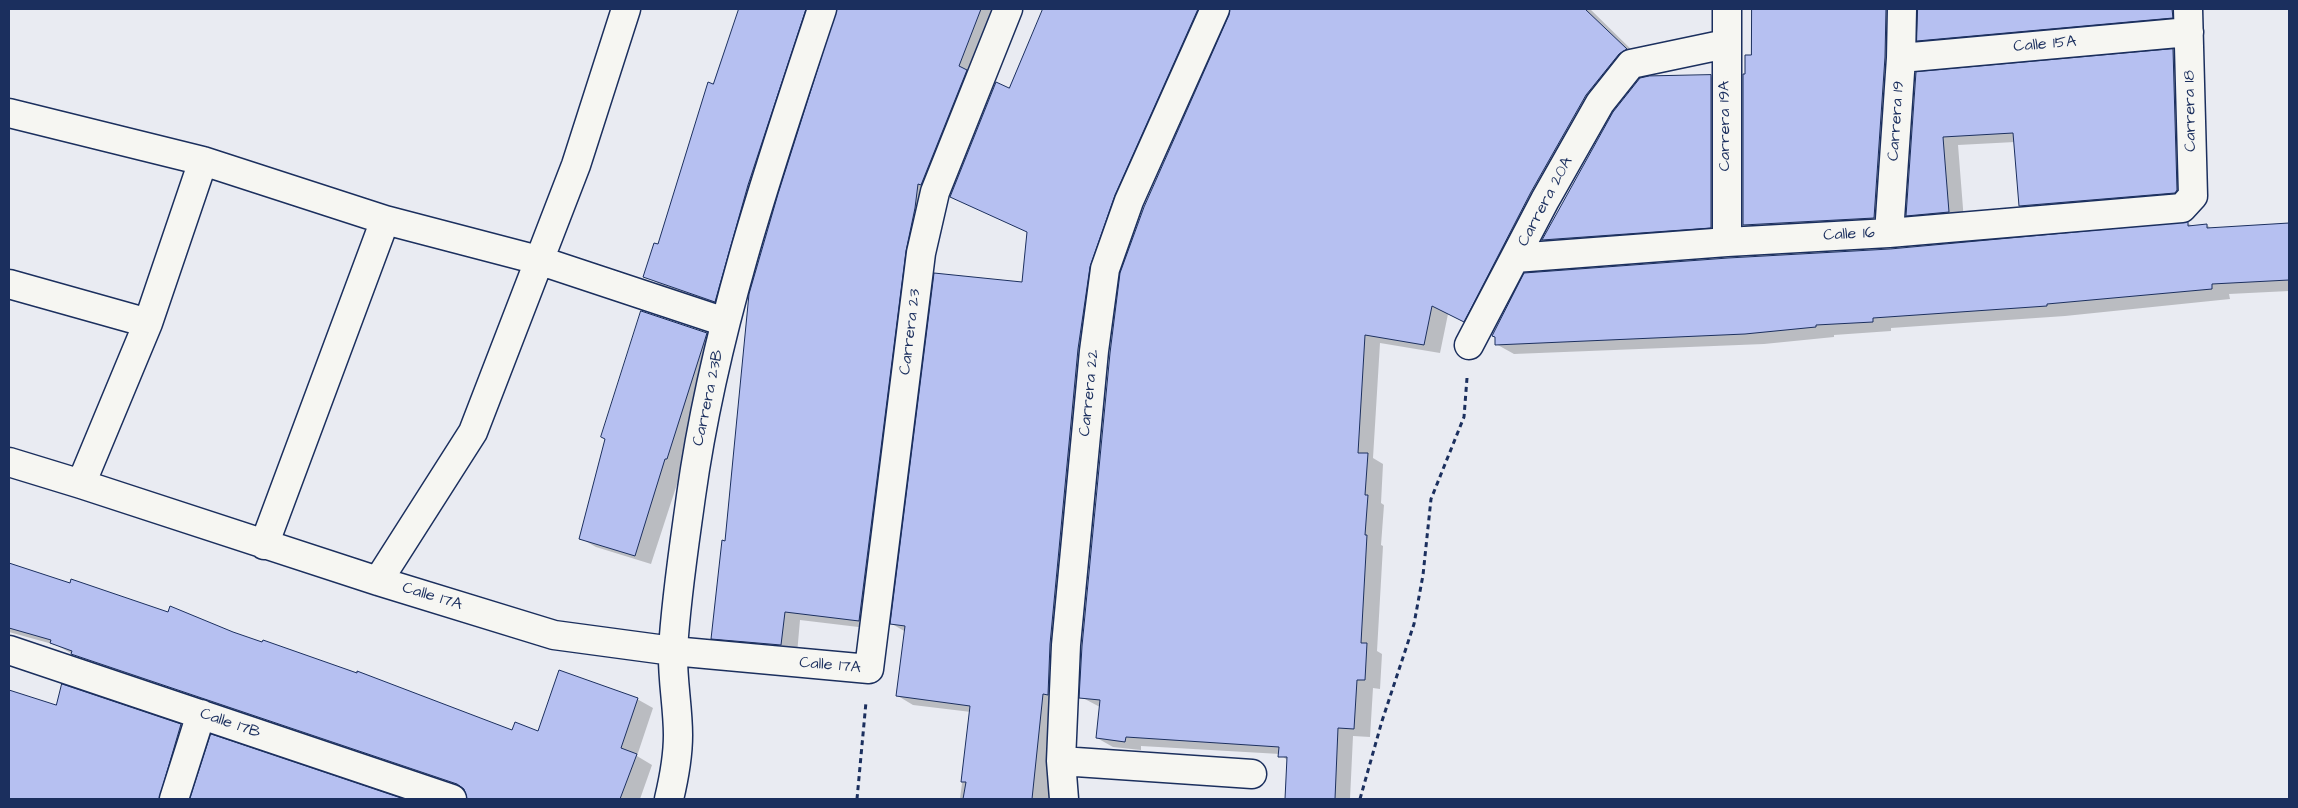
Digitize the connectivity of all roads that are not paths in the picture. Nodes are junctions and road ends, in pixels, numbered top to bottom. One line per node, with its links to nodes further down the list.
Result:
1 (626, 9): 17 (street)
2 (822, 9): 19 (street, Carrera 23B)
3 (1008, 9): 28 (street, Carrera 23)
4 (1215, 9): 30 (street, Carrera 22)
5 (1727, 9): 8 (street, Carrera 19A)
6 (1902, 9): 9 (street, Carrera 19)
7 (2188, 20): 9 (street, Calle 15A); 12 (street, Carrera 18)
8 (1726, 44): 15 (street, Carrera 19A); 16 (street, Carrera 20A)
9 (1901, 58): 14 (street, Carrera 19)
10 (9, 113): 11 (street)
11 (203, 161): 13 (street); 20 (street)
12 (2182, 208): 14 (street, Calle 16)
13 (385, 220): 17 (street); 24 (street)
14 (1889, 233): 15 (street, Calle 16)
15 (1727, 242): 16 (street, Calle 16)
16 (1515, 258): 21 (street, Carrera 20A)
17 (538, 260): 19 (street); 25 (street)
18 (9, 284): 20 (street)
19 (725, 322): 27 (street, Carrera 23B)
20 (148, 323): 23 (street)
21 (1468, 345)
22 (9, 462): 23 (street, Calle 17A)
23 (81, 484): 24 (street, Calle 17A)
24 (264, 544): 25 (street, Calle 17A)
25 (378, 581): 27 (street, Calle 17A)
26 (9, 650): 29 (street, Calle 17B)
27 (673, 651): 28 (street, Calle 17A); 35 (street, Carrera 23B)
28 (869, 670)
29 (201, 714): 32 (street, Calle 17B); 33 (street)
30 (1060, 761): 31 (street); 36 (street, Carrera 22)
31 (1252, 774)
32 (401, 791): 34 (street, Calle 17B)
33 (174, 799)
34 (452, 799)
35 (668, 799)
36 (1064, 799)

